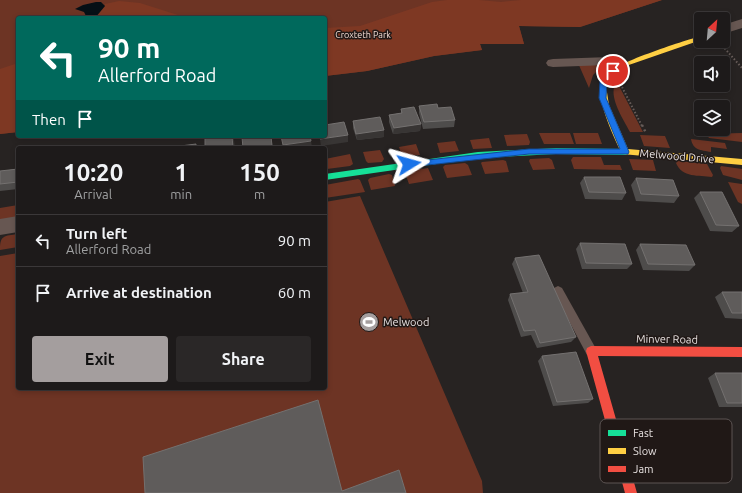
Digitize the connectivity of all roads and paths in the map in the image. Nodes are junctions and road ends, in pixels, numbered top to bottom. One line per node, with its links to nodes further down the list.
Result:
1 (742, 23): 2 (street)
2 (730, 27)
3 (694, 40): 6 (street)
4 (725, 48): 7 (path)
5 (552, 63): 6 (street)
6 (617, 68): 8 (path); 9 (street)
7 (742, 68)
8 (646, 133)
9 (625, 152): 10 (street, Melwood Drive); 11 (street, Melwood Drive)
10 (742, 162)
11 (327, 177)
12 (16, 224): 13 (street)
13 (0, 227)
14 (558, 291): 15 (lane)
15 (591, 351): 16 (street, Minver Road); 17 (street)
16 (742, 352)
17 (610, 419)
18 (628, 483): 19 (street)
19 (631, 493)

